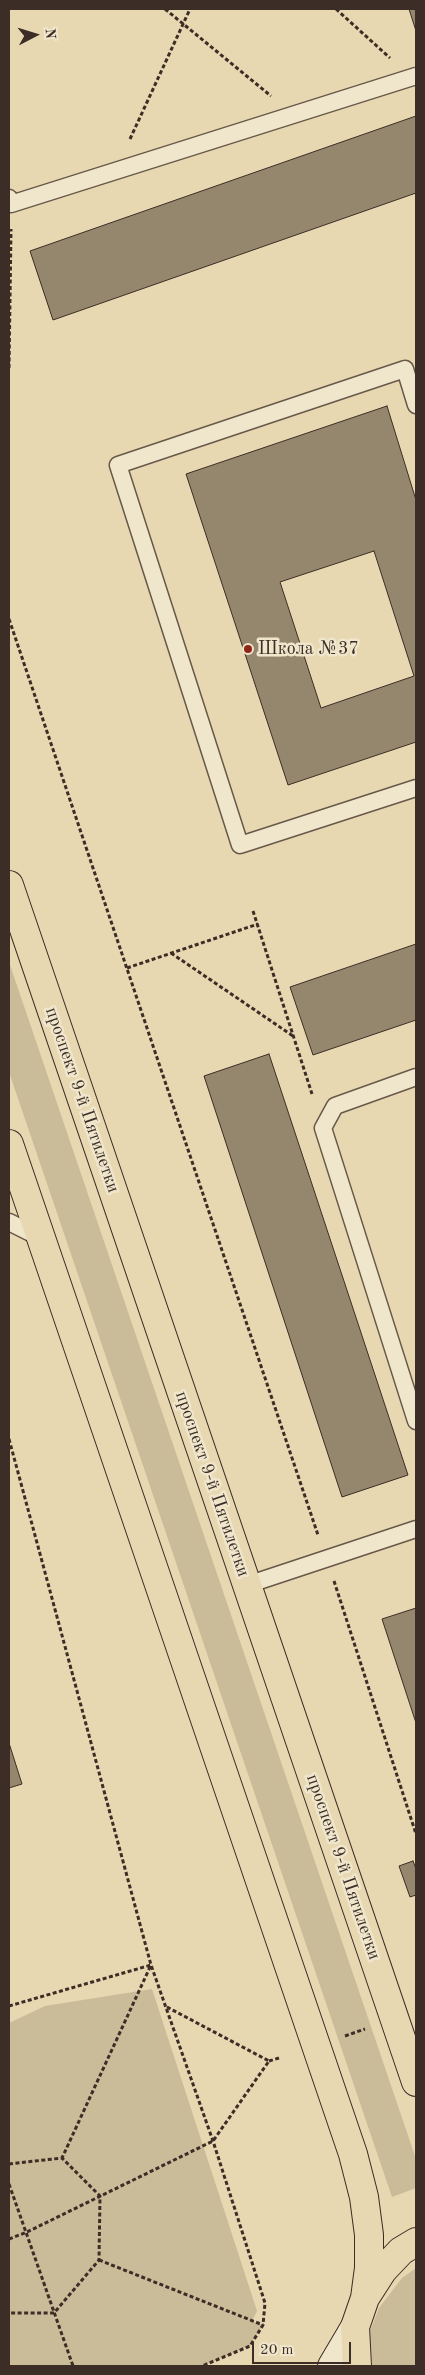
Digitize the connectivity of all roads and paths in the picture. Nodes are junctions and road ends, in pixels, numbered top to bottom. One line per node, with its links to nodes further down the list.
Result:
1 (165, 9): 4 (path)
2 (190, 9): 4 (path)
3 (336, 9): 5 (path)
4 (183, 23): 6 (path); 7 (path)
5 (414, 76): 6 (lane)
6 (294, 114): 7 (lane)
7 (115, 171): 8 (lane)
8 (10, 201): 9 (path)
9 (9, 368)
10 (416, 406): 12 (lane)
11 (9, 619): 17 (path)
12 (416, 788)
13 (9, 885): 28 (main road, проспект 9-й Пятилетки)
14 (253, 911): 15 (path)
15 (258, 924): 16 (path); 18 (path)
16 (171, 953): 17 (path); 18 (path)
17 (127, 968): 27 (path)
18 (294, 1037): 20 (path)
19 (416, 1077): 20 (lane)
20 (323, 1128): 24 (lane)
21 (9, 1144): 23 (main road)
22 (9, 1222): 23 (lane)
23 (41, 1238): 47 (main road)
24 (416, 1421)
25 (9, 1439): 30 (path)
26 (416, 1528): 27 (lane)
27 (326, 1558): 28 (lane); 29 (path)
28 (247, 1585): 37 (main road, проспект 9-й Пятилетки)
29 (416, 1834)
30 (151, 1966): 31 (path); 32 (path); 39 (path)
31 (9, 2006)
32 (165, 2006): 36 (path); 38 (path)
33 (371, 2027): 34 (path)
34 (338, 2038)
35 (279, 2058): 36 (path)
36 (269, 2061): 38 (path)
37 (416, 2082)
38 (213, 2141): 42 (path); 50 (path)
39 (62, 2158): 40 (path); 42 (path)
40 (9, 2164)
41 (9, 2184): 43 (path)
42 (100, 2196): 43 (path); 46 (path)
43 (27, 2232): 44 (path); 49 (path)
44 (9, 2239)
45 (416, 2242): 47 (main road)
46 (99, 2260): 49 (path); 50 (path)
47 (365, 2298): 51 (main road)
48 (9, 2312): 49 (path)
49 (54, 2313): 52 (path)
50 (263, 2325): 53 (path)
51 (355, 2327): 54 (main road); 55 (main road)
52 (73, 2366)
53 (202, 2366)
54 (332, 2366)
55 (357, 2366)

